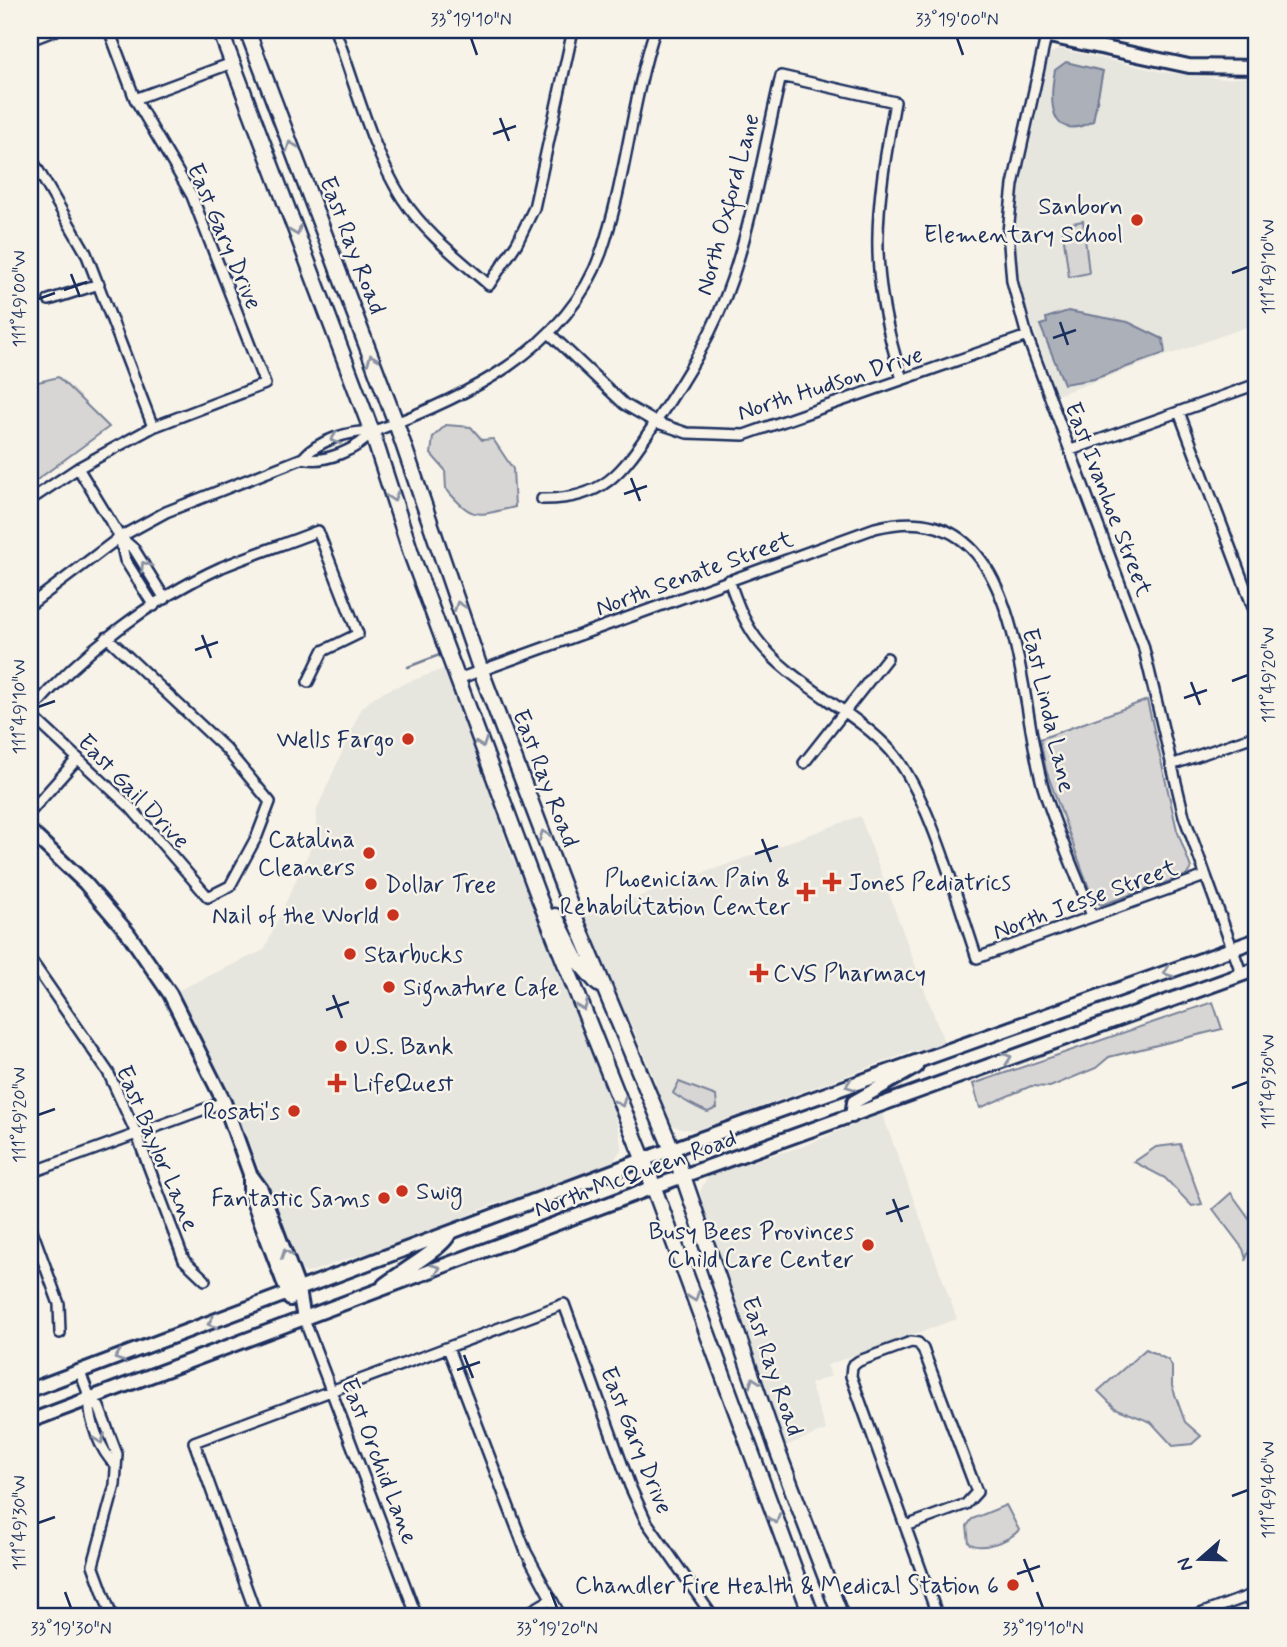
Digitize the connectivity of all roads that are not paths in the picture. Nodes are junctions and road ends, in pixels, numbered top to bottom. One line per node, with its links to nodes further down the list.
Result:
1 (55, 30): 10 (street)
2 (109, 30): 13 (street, East Gary Drive)
3 (220, 30): 11 (main road, East Ray Road)
4 (247, 30): 23 (main road, East Ray Road, one-way to 4)
5 (336, 30): 6 (street)
6 (573, 30)
7 (655, 30): 17 (street)
8 (1021, 30): 9 (main road)
9 (1046, 33): 12 (main road); 18 (street, East Ivanhoe Street)
10 (30, 40)
11 (232, 63): 13 (street); 25 (main road, East Ray Road, one-way to 25)
12 (1257, 67)
13 (135, 99): 24 (street, East Gary Drive)
14 (30, 156): 15 (street)
15 (99, 284): 16 (street); 24 (street)
16 (49, 300)
17 (549, 333): 22 (street, North Hudson Drive); 23 (street)
18 (1027, 337): 19 (street, North Hudson Drive); 26 (street, East Ivanhoe Street)
19 (902, 379): 22 (street, North Hudson Drive); 22 (street, North Oxford Lane)
20 (1257, 384): 21 (street)
21 (1180, 412): 26 (street); 37 (street)
22 (655, 422): 29 (street, North Oxford Lane)
23 (396, 423): 25 (street); 40 (main road, East Ray Road, one-way to 23)
24 (153, 426): 28 (street)
25 (372, 432): 27 (street, one-way to 27); 27 (street); 41 (main road, East Ray Road, one-way to 41)
26 (1071, 450): 48 (street, East Ivanhoe Street)
27 (303, 458): 32 (street)
28 (78, 468): 30 (street); 32 (street)
29 (542, 499)
30 (30, 500)
31 (945, 529): 33 (street, North Senate Street); 53 (street, East Linda Lane)
32 (120, 537): 34 (street, one-way to 32); 35 (street); 36 (street)
33 (729, 580): 40 (street, North Senate Street); 43 (street)
34 (166, 599): 36 (street); 42 (street)
35 (30, 605)
36 (154, 606): 38 (street)
37 (1257, 618)
38 (107, 637): 44 (street); 46 (street, East Gail Drive)
39 (887, 658): 43 (street)
40 (481, 671): 41 (street, North Senate Street); 59 (main road, East Ray Road, one-way to 40)
41 (458, 679): 52 (main road, East Ray Road, one-way to 52)
42 (308, 682)
43 (845, 711): 47 (street); 53 (street, North Jesse Street)
44 (30, 713): 46 (street, East Gail Drive)
45 (1257, 735): 48 (street)
46 (78, 758): 49 (street)
47 (804, 763)
48 (1171, 765): 51 (street, East Ivanhoe Street)
49 (30, 812)
50 (30, 831): 61 (main road, East Orchid Lane)
51 (1205, 876): 53 (street, North Jesse Street); 55 (street, East Ivanhoe Street)
52 (539, 898): 59 (main road); 65 (main road, East Ray Road, one-way to 65)
53 (1092, 916)
54 (1257, 940): 55 (main road, North McQueen Road)
55 (1232, 949): 58 (street, East Ivanhoe Street); 60 (main road, North McQueen Road, one-way to 60)
56 (30, 958): 63 (street, East Baylor Lane)
57 (1257, 969): 58 (main road, North McQueen Road)
58 (1242, 975): 62 (main road, North McQueen Road, one-way to 58)
59 (607, 996): 64 (main road, East Ray Road)
60 (933, 1055): 62 (main road); 64 (main road, North McQueen Road, one-way to 64)
61 (224, 1102): 63 (street); 73 (main road, East Orchid Lane)
62 (852, 1116): 67 (main road, North McQueen Road)
63 (136, 1133): 66 (street); 71 (street, East Baylor Lane)
64 (673, 1149): 65 (main road, North McQueen Road); 67 (main road, East Ray Road)
65 (644, 1161): 68 (main road, East Ray Road); 70 (main road, North McQueen Road)
66 (30, 1173)
67 (683, 1176): 68 (main road, North McQueen Road); 92 (main road, East Ray Road, one-way to 67)
68 (654, 1187): 72 (main road, North McQueen Road, one-way to 68); 91 (main road, East Ray Road, one-way to 91)
69 (30, 1226): 75 (street)
70 (449, 1234): 72 (main road); 73 (main road, North McQueen Road)
71 (205, 1280)
72 (376, 1292): 74 (main road, North McQueen Road)
73 (293, 1293): 74 (main road, East Orchid Lane); 77 (main road, North McQueen Road, one-way to 77)
74 (304, 1319): 79 (street, East Orchid Lane); 80 (main road, North McQueen Road)
75 (60, 1333)
76 (448, 1349): 79 (street); 84 (street); 90 (street, East Gary Drive)
77 (80, 1372): 78 (main road, North McQueen Road); 80 (street)
78 (30, 1390)
79 (332, 1391): 86 (street); 87 (street, East Orchid Lane)
80 (90, 1398): 81 (main road, North McQueen Road); 85 (street)
81 (30, 1421)
82 (906, 1526): 82 (street); 93 (street)
83 (1257, 1594): 94 (street)
84 (550, 1600): 88 (street); 89 (street)
85 (112, 1617)
86 (257, 1617)
87 (418, 1617)
88 (522, 1617)
89 (561, 1617)
90 (713, 1617)
91 (812, 1617)
92 (841, 1617)
93 (939, 1617)
94 (1192, 1617)

